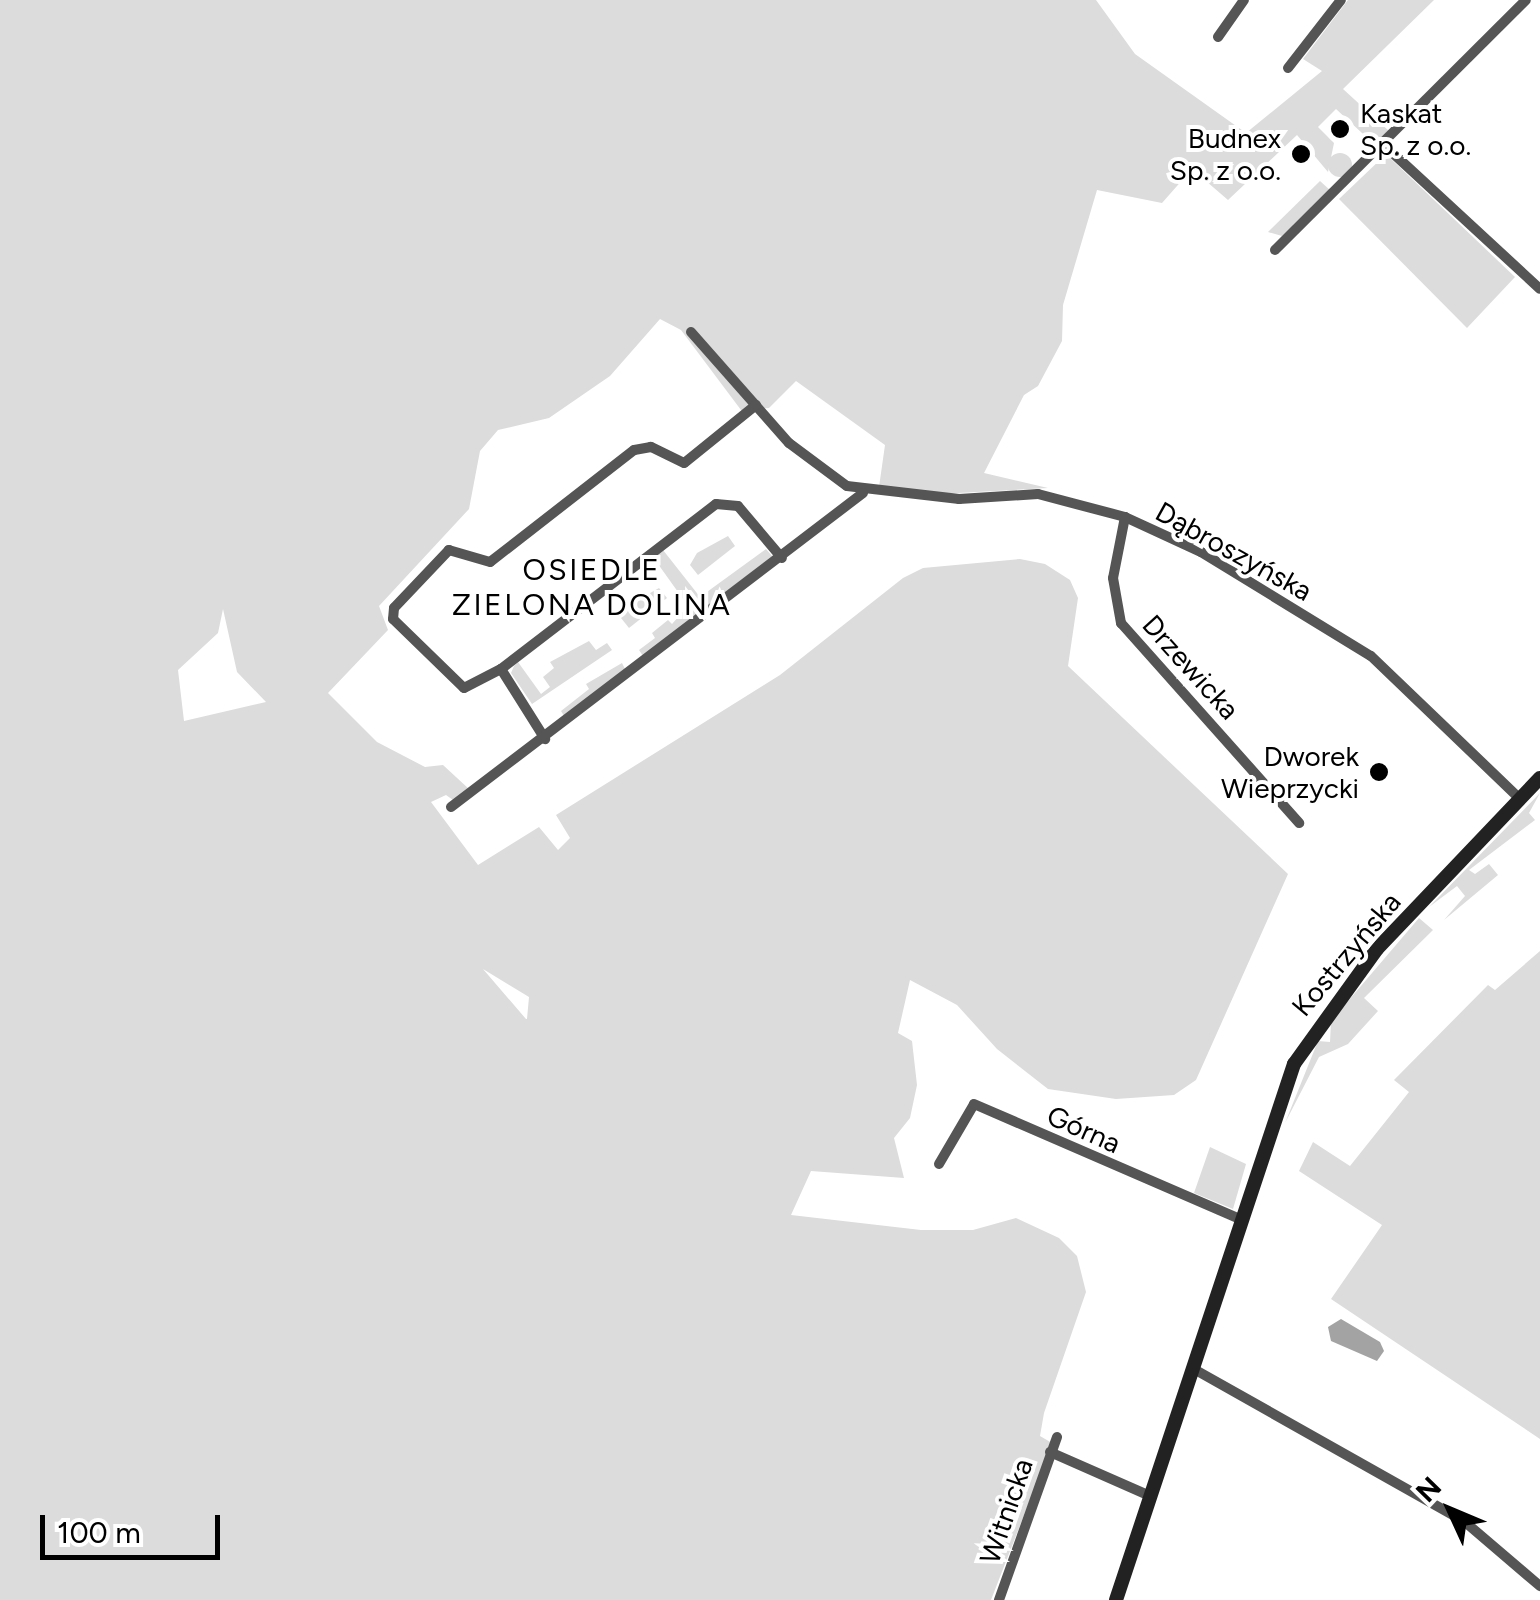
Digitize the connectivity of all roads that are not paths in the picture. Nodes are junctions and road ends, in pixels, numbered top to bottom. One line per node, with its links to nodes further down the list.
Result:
1 (1244, 0): 6 (street)
2 (1341, 0): 7 (street)
3 (1505, 0): 5 (street)
4 (1526, 0): 5 (street)
5 (1517, 9): 8 (street)
6 (1218, 38)
7 (1288, 68)
8 (1384, 144): 9 (street); 10 (street)
9 (1275, 250)
10 (1540, 290)
11 (690, 332): 12 (street, Dąbroszyńska)
12 (756, 404): 13 (street, Dąbroszyńska); 16 (street)
13 (864, 493): 14 (street, Dąbroszyńska); 15 (street)
14 (1125, 517): 19 (street, Dąbroszyńska); 21 (street, Drzewicka)
15 (782, 558): 16 (street); 17 (street)
16 (501, 668): 17 (street)
17 (545, 739): 20 (street)
18 (1540, 778): 19 (main road, Kostrzyńska)
19 (1520, 798): 23 (main road, Kostrzyńska)
20 (451, 806)
21 (1299, 823)
22 (940, 1164): 23 (street, Górna)
23 (1240, 1218): 24 (main road, Kostrzyńska)
24 (1192, 1368): 27 (main road, Kostrzyńska); 28 (street)
25 (1058, 1437): 26 (street, Witnicka)
26 (1050, 1452): 27 (street); 29 (street, Witnicka)
27 (1150, 1496): 30 (main road, Kostrzyńska)
28 (1540, 1586)
29 (999, 1600)
30 (1116, 1600)

